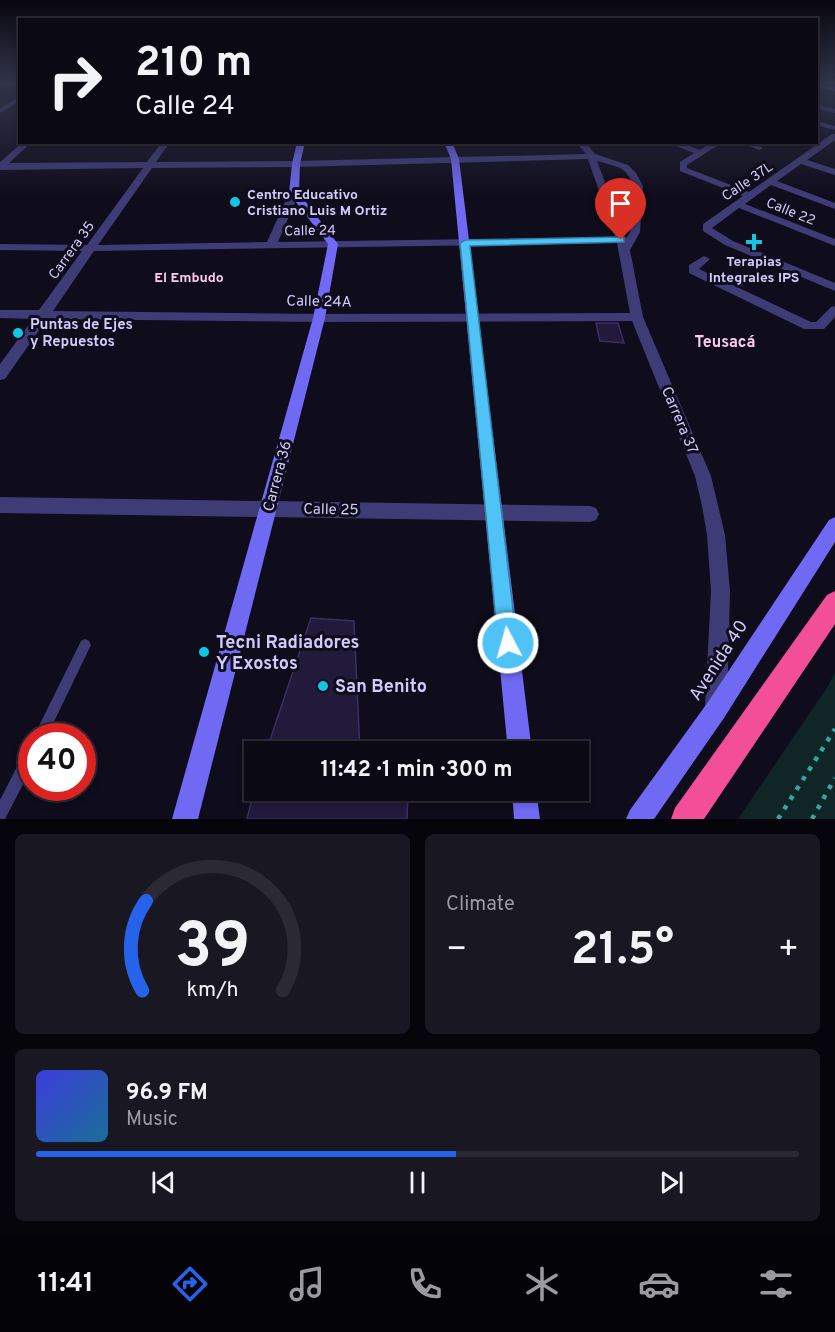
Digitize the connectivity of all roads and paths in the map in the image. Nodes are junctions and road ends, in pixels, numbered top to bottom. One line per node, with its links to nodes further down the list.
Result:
1 (818, 124): 2 (street)
2 (835, 128)
3 (827, 142): 16 (street, Calle 37L)
4 (26, 144): 19 (street)
5 (165, 144): 18 (street, Carrera 35)
6 (301, 144): 17 (street)
7 (449, 144): 15 (street)
8 (582, 144): 14 (street, Carrera 37)
9 (676, 144): 13 (street)
10 (716, 144): 13 (street)
11 (749, 144): 12 (street)
12 (759, 147)
13 (701, 153): 23 (street)
14 (591, 156): 15 (street); 30 (street, Carrera 37); 30 (street)
15 (456, 159): 17 (street); 26 (street)
16 (802, 161): 20 (street); 21 (street, Calle 37L)
17 (296, 164): 18 (street); 22 (street)
18 (151, 165): 19 (street); 32 (street, Carrera 35)
19 (0, 167)
20 (835, 172)
21 (770, 182): 23 (street, Calle 37L); 25 (street)
22 (294, 193): 28 (street); 29 (street)
23 (749, 195): 24 (street, Calle 37L)
24 (737, 204): 27 (street, Calle 22); 34 (street, Calle 37L)
25 (835, 206)
26 (465, 243): 28 (street, Calle 24); 30 (street, Calle 24); 40 (street)
27 (835, 243)
28 (333, 244): 29 (street, Calle 24); 39 (street, Carrera 36)
29 (271, 245): 32 (street, Calle 24)
30 (623, 245): 38 (street, Carrera 37)
31 (0, 247): 32 (street, Calle 24)
32 (91, 248): 37 (street, Carrera 35)
33 (704, 259): 35 (street)
34 (835, 287)
35 (835, 309)
36 (0, 314): 37 (street, Calle 24A)
37 (44, 314): 39 (street, Calle 24A); 41 (street, Carrera 35)
38 (637, 317): 40 (street, Calle 24A); 49 (street, Carrera 37)
39 (319, 318): 40 (street, Calle 24A); 43 (street, Carrera 36)
40 (473, 319): 44 (street)
41 (0, 375)
42 (0, 505): 43 (street, Calle 25)
43 (269, 508): 44 (street, Calle 25); 57 (street, Carrera 36)
44 (494, 513): 45 (street, Calle 25); 52 (street)
45 (590, 514)
46 (835, 526): 49 (street, Avenida 40)
47 (832, 614): 60 (highway)
48 (86, 645): 50 (lane)
49 (716, 710): 59 (street, Avenida 40)
50 (47, 723)
51 (835, 729): 61 (path)
52 (519, 741)
53 (835, 778): 62 (path)
54 (18, 780): 56 (lane)
55 (525, 801): 58 (street)
56 (0, 815)
57 (185, 819)
58 (527, 819)
59 (639, 819)
60 (686, 819)
61 (778, 819)
62 (812, 819)

